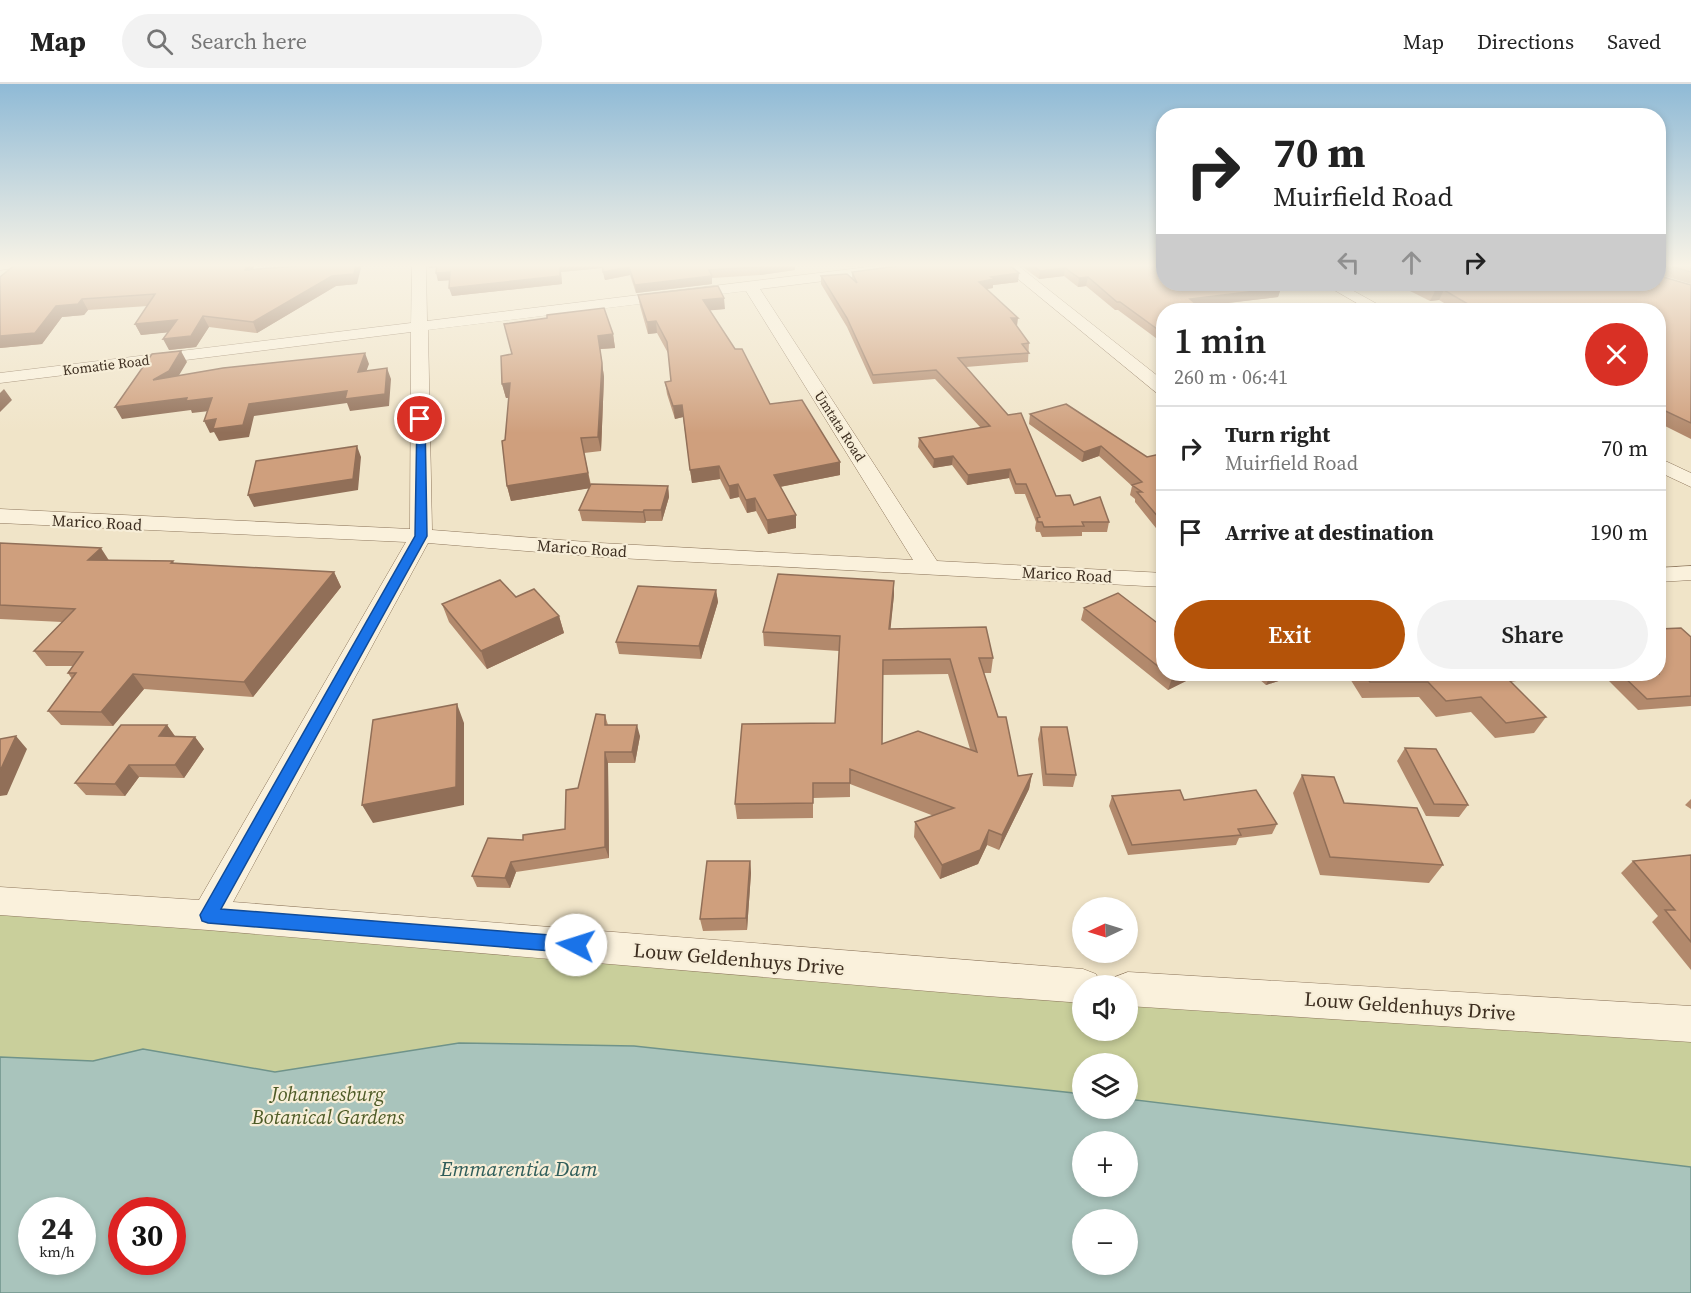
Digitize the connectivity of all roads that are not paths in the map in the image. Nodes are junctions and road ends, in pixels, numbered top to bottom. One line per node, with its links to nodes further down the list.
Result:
1 (419, 320): 5 (street)
2 (465, 320): 5 (street, Komatie Road)
3 (772, 320): 12 (street, Umtata Road)
4 (1077, 320): 7 (street)
5 (419, 326): 6 (street, Komatie Road); 11 (street)
6 (0, 378)
7 (1156, 384)
8 (1666, 468): 9 (street)
9 (1691, 481)
10 (0, 516): 11 (street, Marico Road)
11 (421, 536): 12 (street, Marico Road); 17 (street)
12 (929, 567): 15 (street, Marico Road)
13 (1691, 573): 14 (street)
14 (1666, 575)
15 (1156, 579)
16 (0, 901): 17 (street, Louw Geldenhuys Drive)
17 (208, 915): 18 (street, Louw Geldenhuys Drive)
18 (1072, 985)
19 (1138, 990): 20 (street, Louw Geldenhuys Drive)
20 (1691, 1024)

